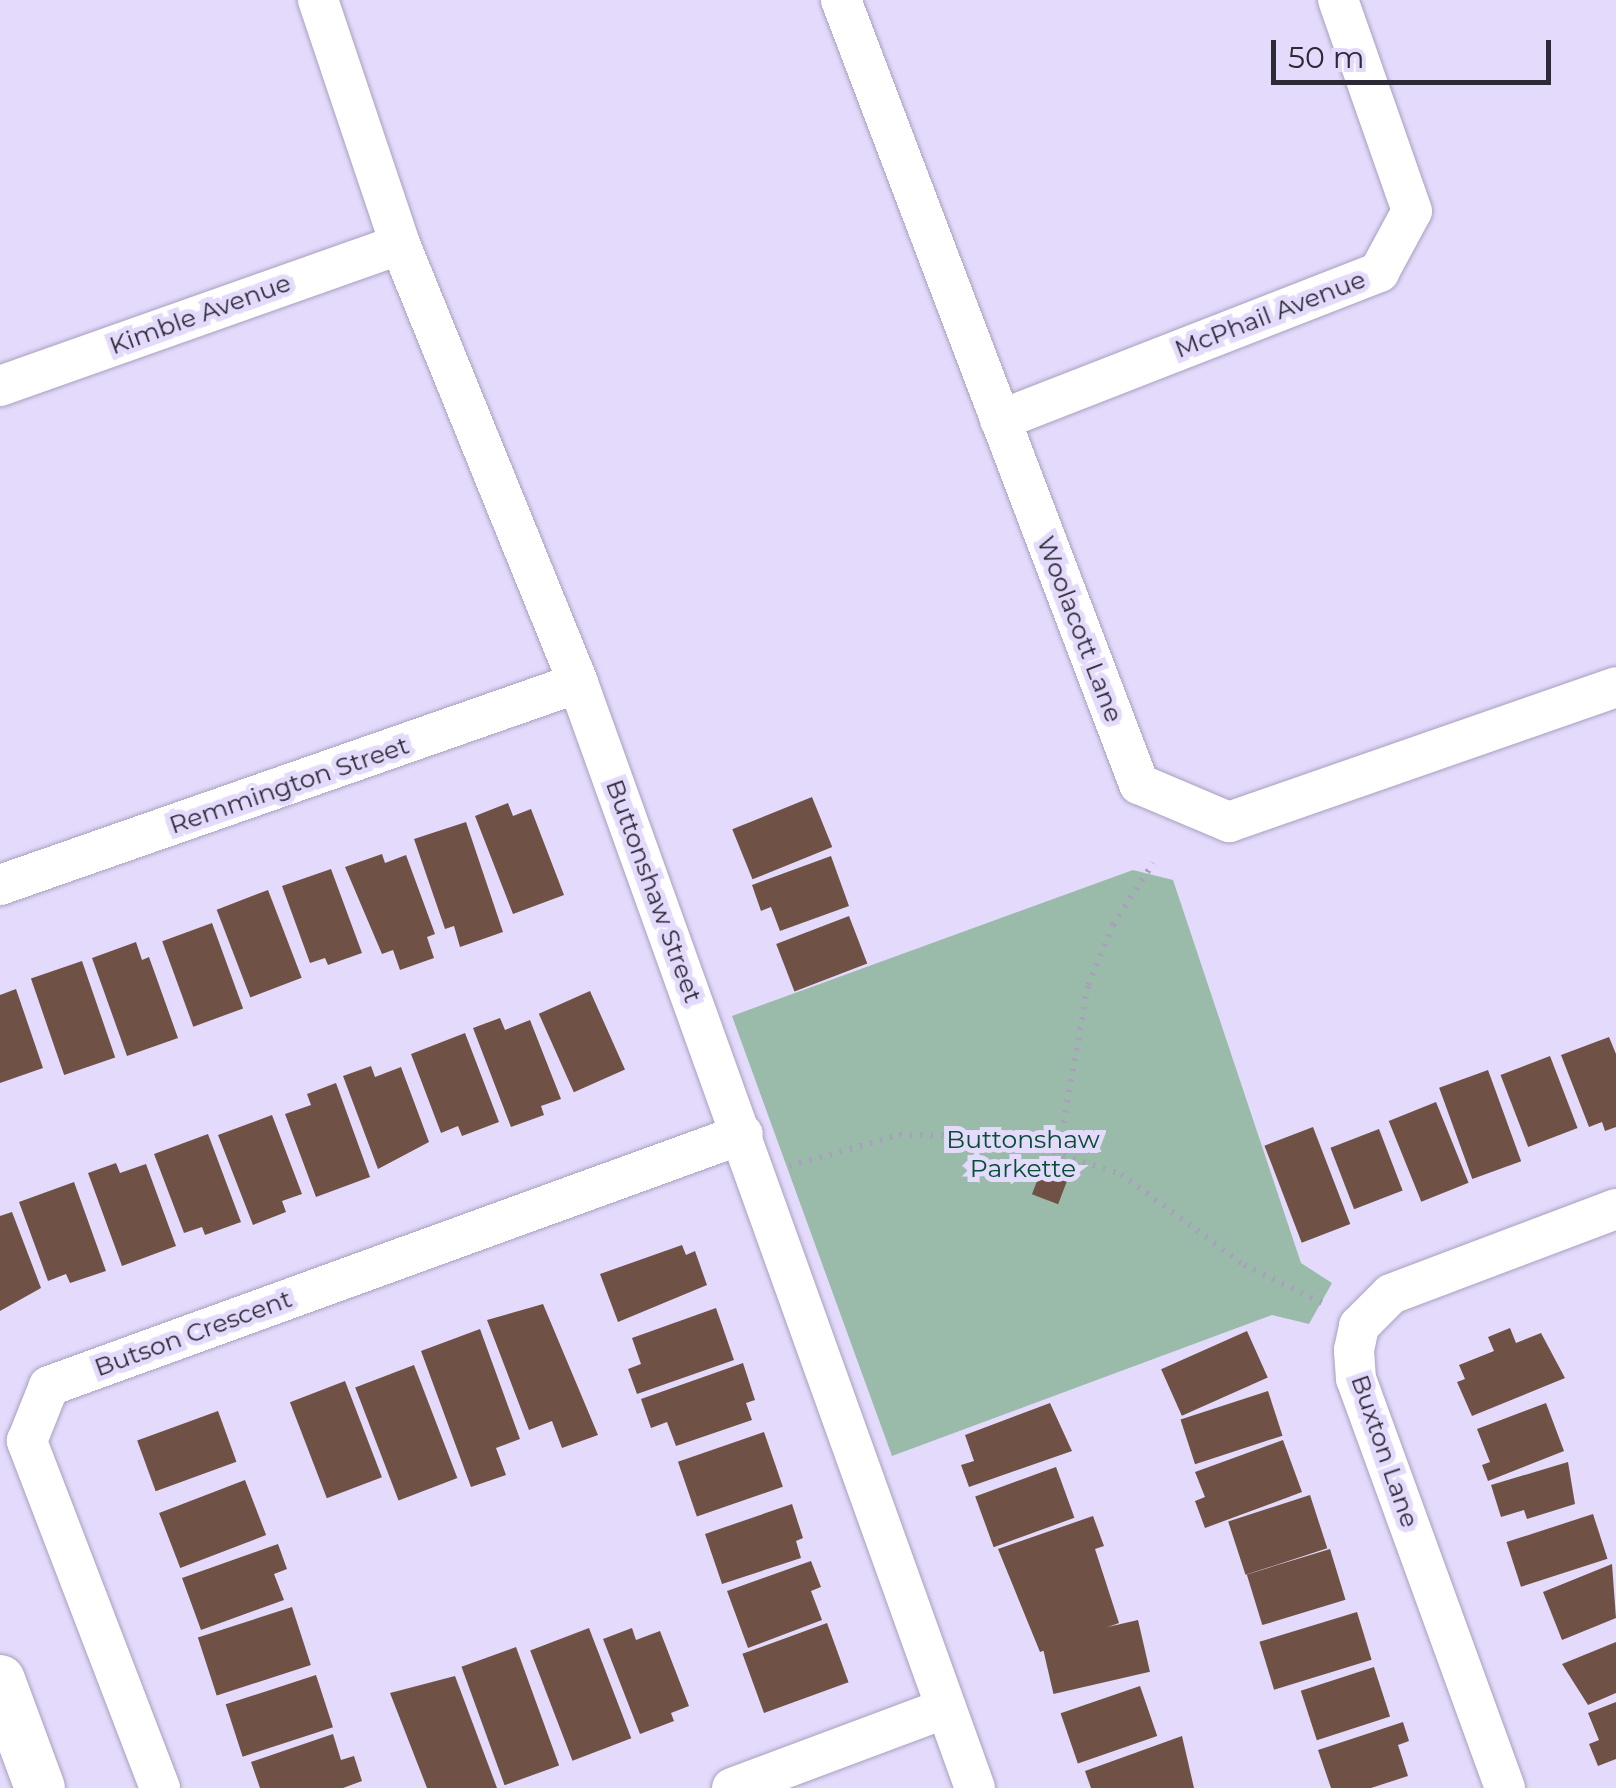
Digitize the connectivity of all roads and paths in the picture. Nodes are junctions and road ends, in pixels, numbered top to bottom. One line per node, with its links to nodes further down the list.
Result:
1 (318, 0): 4 (street, Buttonshaw Street)
2 (842, 0): 6 (street, Woolacott Lane)
3 (1338, 0): 6 (street, McPhail Avenue)
4 (400, 244): 5 (street, Kimble Avenue); 7 (street, Buttonshaw Street)
5 (0, 386)
6 (1000, 420): 8 (street, Woolacott Lane)
7 (578, 683): 10 (street, Remmington Street); 11 (street, Buttonshaw Street)
8 (1616, 687)
9 (1153, 863): 12 (path)
10 (0, 885)
11 (743, 1134): 17 (street, Buttonshaw Street); 19 (street, Butson Crescent)
12 (1058, 1154): 13 (path); 15 (path)
13 (788, 1166)
14 (1616, 1209): 22 (street, Buxton Lane)
15 (1322, 1303)
16 (0, 1680): 18 (street)
17 (944, 1709): 20 (street); 21 (street, Buttonshaw Street)
18 (40, 1788)
19 (160, 1788)
20 (732, 1788)
21 (975, 1788)
22 (1505, 1788)

